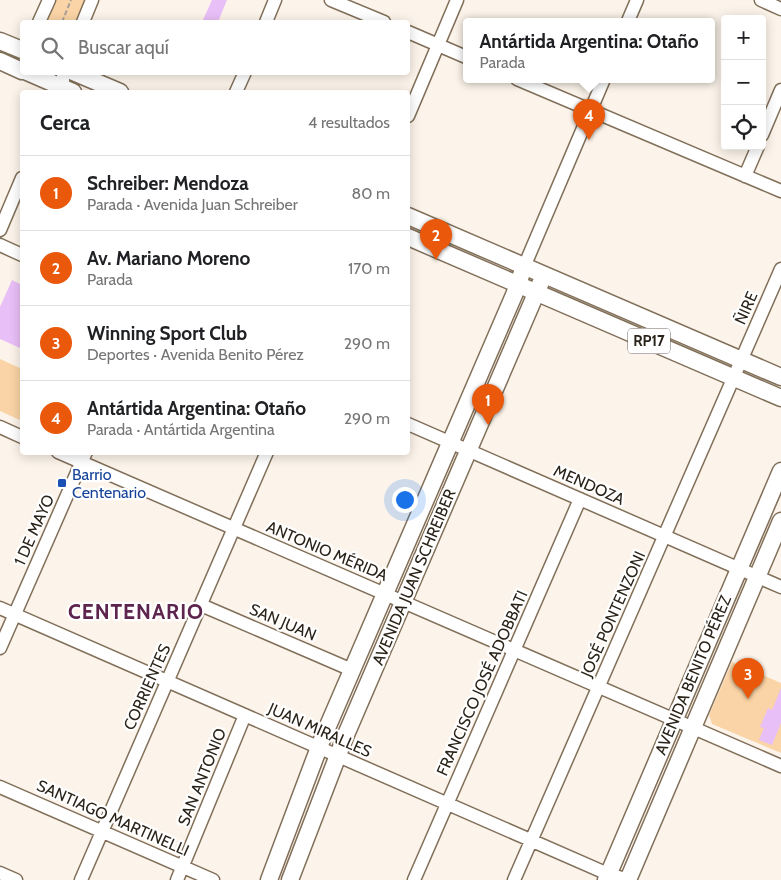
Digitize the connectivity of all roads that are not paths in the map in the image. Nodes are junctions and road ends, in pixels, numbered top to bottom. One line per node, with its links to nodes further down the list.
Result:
1 (49, 0): 10 (street)
2 (92, 0): 11 (street)
3 (275, 0): 12 (street)
4 (331, 0): 13 (street)
5 (457, 0): 16 (street)
6 (638, 0): 9 (street)
7 (761, 0): 8 (street)
8 (781, 8)
9 (629, 18)
10 (40, 20)
11 (84, 20)
12 (267, 20)
13 (379, 20)
14 (410, 33): 16 (street)
15 (0, 41): 17 (main road)
16 (438, 45): 18 (street); 31 (street)
17 (20, 49)
18 (463, 56)
19 (0, 61): 20 (main road)
20 (20, 69)
21 (33, 75): 26 (main road)
22 (81, 75): 27 (main road)
23 (244, 75): 28 (street)
24 (526, 83): 30 (street)
25 (602, 83): 30 (street)
26 (65, 86)
27 (115, 90)
28 (237, 90)
29 (781, 90): 32 (street)
30 (590, 110): 34 (street); 42 (street)
31 (410, 111)
32 (766, 126)
33 (756, 150): 34 (street)
34 (745, 176): 36 (street)
35 (20, 183): 38 (street)
36 (781, 191)
37 (410, 217): 42 (main road, RP17)
38 (0, 230)
39 (410, 238): 45 (main road, RP17)
40 (0, 245): 41 (street)
41 (20, 254)
42 (524, 267): 44 (main road, RP17); 45 (main road, AVENIDA JUAN SCHREIBER)
43 (781, 269): 47 (street, ÑIRE)
44 (544, 275): 46 (main road, AVENIDA JUAN SCHREIBER); 47 (main road, RP17)
45 (518, 284): 46 (main road, RP17); 54 (main road, AVENIDA JUAN SCHREIBER)
46 (536, 292): 49 (main road, RP17); 55 (main road, AVENIDA JUAN SCHREIBER)
47 (741, 360): 48 (main road, RP17); 49 (street, JOSÉ PONTENZONI)
48 (781, 377)
49 (734, 378): 50 (main road, RP17); 63 (street, JOSÉ PONTENZONI)
50 (781, 398)
51 (410, 425): 54 (street, MENDOZA)
52 (0, 427): 53 (street)
53 (20, 436)
54 (450, 442): 55 (street, MENDOZA); 67 (main road, AVENIDA JUAN SCHREIBER)
55 (468, 450): 60 (street, MENDOZA); 68 (main road, AVENIDA JUAN SCHREIBER)
56 (70, 455): 58 (street, ANTONIO MÉRIDA)
57 (266, 455): 62 (street, CORRIENTES)
58 (83, 458): 62 (street, ANTONIO MÉRIDA); 71 (street, 1 DE MAYO)
59 (781, 471): 64 (main road, AVENIDA BENITO PÉREZ)
60 (580, 499): 63 (street, MENDOZA); 73 (street, FRANCISCO JOSÉ ADOBBATI)
61 (781, 522): 65 (main road, AVENIDA BENITO PÉREZ)
62 (234, 529): 67 (street, ANTONIO MÉRIDA); 69 (street, CORRIENTES)
63 (664, 536): 64 (street, MENDOZA); 76 (street, JOSÉ PONTENZONI)
64 (739, 569): 65 (street, MENDOZA); 78 (main road, AVENIDA BENITO PÉREZ)
65 (757, 577): 66 (street, MENDOZA); 79 (main road, AVENIDA BENITO PÉREZ)
66 (781, 587)
67 (385, 594): 68 (street, ANTONIO MÉRIDA); 74 (main road, AVENIDA JUAN SCHREIBER)
68 (403, 602): 73 (street, ANTONIO MÉRIDA); 81 (main road, AVENIDA JUAN SCHREIBER)
69 (201, 605): 74 (street, SAN JUAN); 75 (street, CORRIENTES)
70 (0, 608): 71 (street, JUAN MIRALLES)
71 (15, 614): 72 (street, 1 DE MAYO); 75 (street, JUAN MIRALLES)
72 (0, 648)
73 (514, 650): 76 (street, ANTONIO MÉRIDA); 84 (street, FRANCISCO JOSÉ ADOBBATI)
74 (352, 670): 80 (main road, AVENIDA JUAN SCHREIBER)
75 (168, 681): 77 (street, JUAN MIRALLES); 85 (street, CORRIENTES)
76 (598, 687): 78 (street, ANTONIO MÉRIDA); 86 (street, JOSÉ PONTENZONI)
77 (245, 715): 80 (street, JUAN MIRALLES); 87 (street, SAN ANTONIO)
78 (674, 720): 79 (street, ANTONIO MÉRIDA); 89 (main road, AVENIDA BENITO PÉREZ)
79 (693, 728): 82 (street, ANTONIO MÉRIDA); 98 (main road, AVENIDA BENITO PÉREZ)
80 (319, 747): 81 (street, JUAN MIRALLES); 94 (main road, AVENIDA JUAN SCHREIBER)
81 (338, 756): 84 (street, JUAN MIRALLES); 95 (main road, AVENIDA JUAN SCHREIBER)
82 (781, 766)
83 (0, 787): 85 (street, SANTIAGO MARTINELLI)
84 (447, 804): 86 (street, JUAN MIRALLES); 96 (street, FRANCISCO JOSÉ ADOBBATI)
85 (102, 832): 87 (street, SANTIAGO MARTINELLI); 91 (street, CORRIENTES)
86 (531, 840): 89 (street, JUAN MIRALLES); 97 (street, JOSÉ PONTENZONI)
87 (183, 867): 92 (street, SAN ANTONIO); 93 (street, SANTIAGO MARTINELLI)
88 (0, 873): 90 (street)
89 (607, 877): 98 (street, JUAN MIRALLES)
90 (16, 880)
91 (81, 880)
92 (177, 880)
93 (213, 880)
94 (269, 880)
95 (290, 880)
96 (414, 880)
97 (514, 880)
98 (628, 880)

